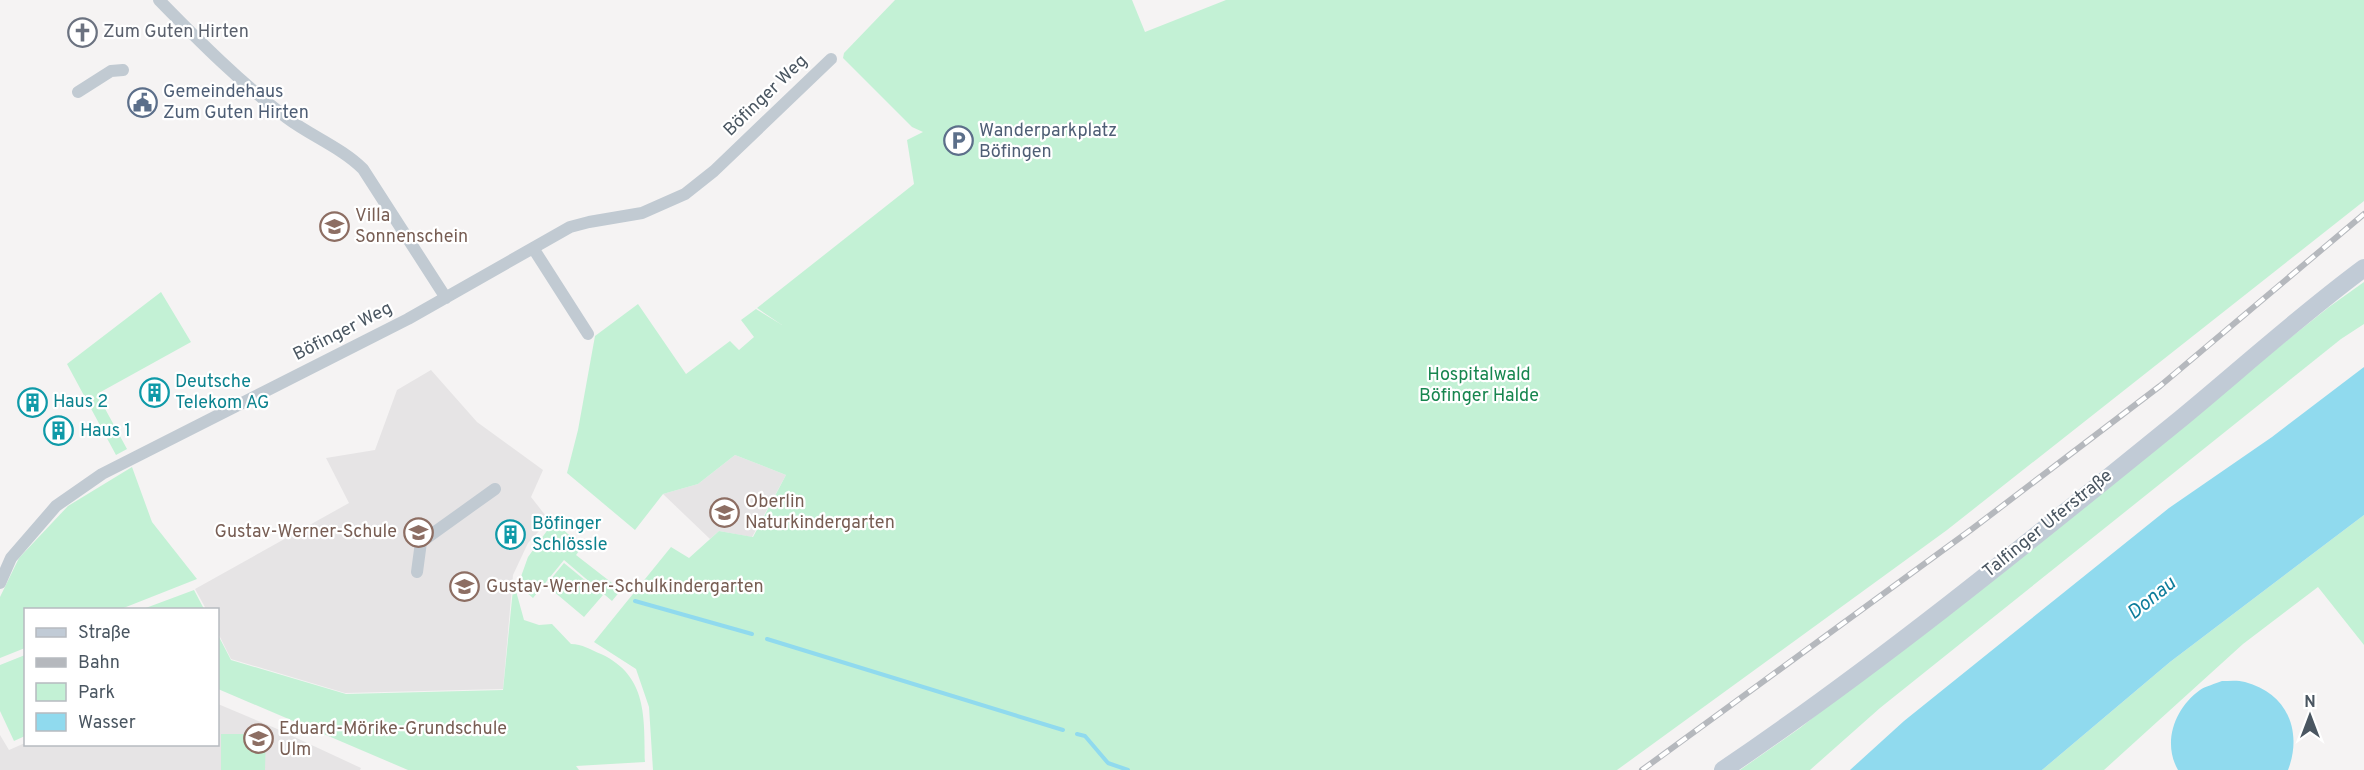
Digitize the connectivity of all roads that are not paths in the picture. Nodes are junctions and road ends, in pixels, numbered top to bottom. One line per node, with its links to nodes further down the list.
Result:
1 (159, 0): 7 (street)
2 (831, 59): 5 (street, Böfinger Weg)
3 (123, 70): 4 (street)
4 (78, 92)
5 (533, 248): 7 (street, Böfinger Weg); 8 (street)
6 (2364, 268): 12 (street, Talfinger Uferstraße)
7 (446, 298): 11 (street, Böfinger Weg)
8 (588, 334)
9 (495, 489): 10 (street)
10 (417, 572)
11 (0, 583)
12 (1723, 770)

